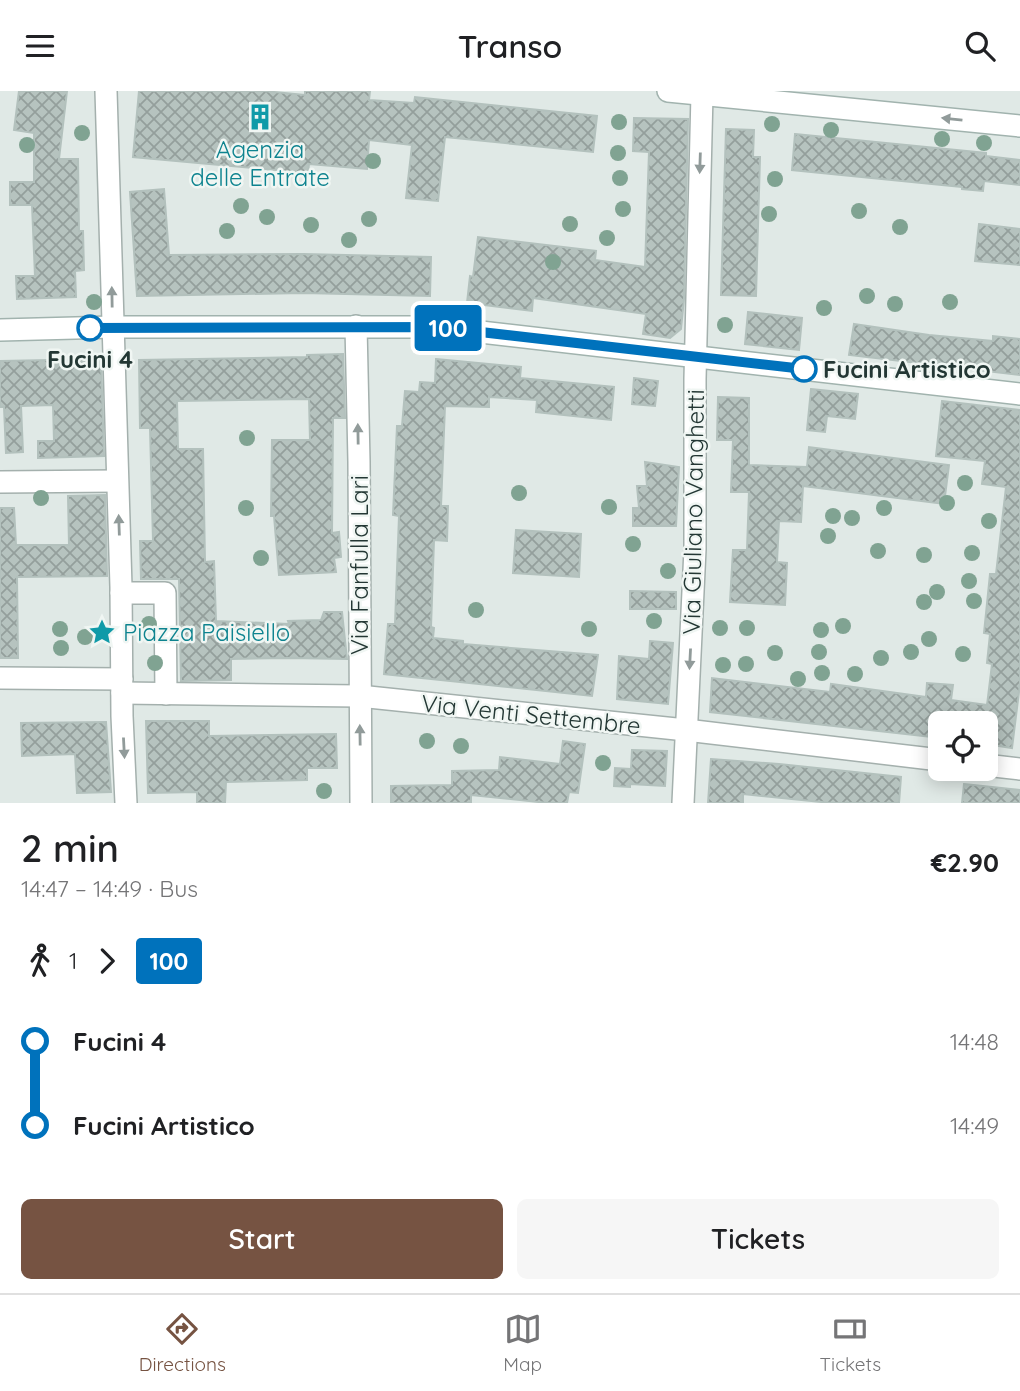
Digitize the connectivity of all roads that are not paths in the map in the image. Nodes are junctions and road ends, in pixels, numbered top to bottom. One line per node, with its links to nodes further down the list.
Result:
1 (106, 91): 6 (street, one-way to 1)
2 (668, 91): 3 (street)
3 (702, 95): 4 (street, one-way to 3); 8 (street, Via Giuliano Vanghetti, one-way to 8)
4 (1020, 126)
5 (356, 326): 6 (street); 8 (street); 16 (street, Via Fanfulla Lari, one-way to 5)
6 (113, 327): 7 (street); 10 (street)
7 (0, 330)
8 (695, 357): 9 (street); 17 (street, Via Giuliano Vanghetti, one-way to 17)
9 (1020, 394)
10 (117, 481): 11 (street); 12 (street, one-way to 10)
11 (0, 482)
12 (121, 593): 14 (street); 15 (street)
13 (0, 678): 14 (street, Via Venti Settembre)
14 (122, 686): 15 (street, Via Venti Settembre); 21 (street, one-way to 21)
15 (166, 694): 16 (street, Via Venti Settembre)
16 (359, 696): 17 (street, Via Venti Settembre); 22 (street, Via Fanfulla Lari, one-way to 16)
17 (686, 730): 18 (street, Via Venti Settembre); 23 (street, Via Giuliano Vanghetti)
18 (928, 759)
19 (998, 766): 20 (street)
20 (1020, 769)
21 (126, 803)
22 (361, 803)
23 (683, 803)

